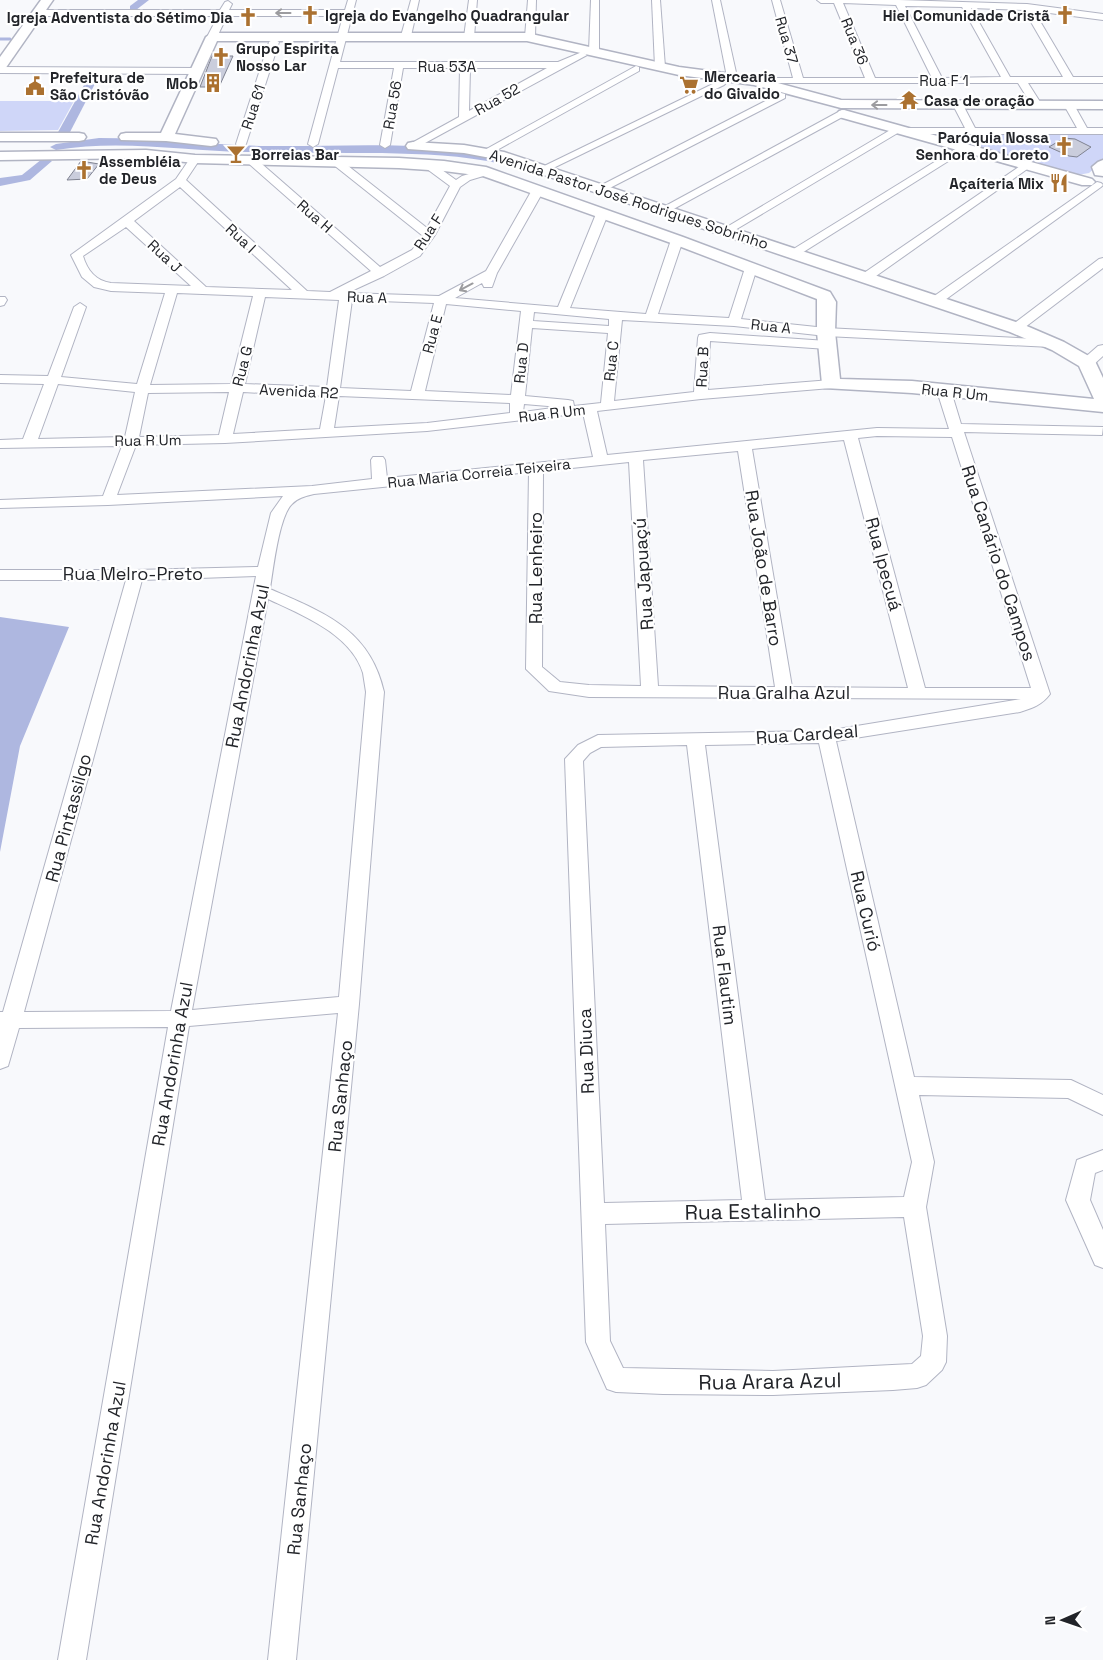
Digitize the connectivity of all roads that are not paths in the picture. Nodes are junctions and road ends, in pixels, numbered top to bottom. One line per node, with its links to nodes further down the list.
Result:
1 (47, 0): 16 (street)
2 (230, 0): 17 (street)
3 (352, 0): 18 (street)
4 (415, 0): 21 (street)
5 (473, 0): 22 (street)
6 (532, 0): 23 (street)
7 (595, 0): 28 (street)
8 (656, 0): 34 (street)
9 (716, 0): 38 (street)
10 (776, 0): 39 (street, Rua 37)
11 (822, 0): 12 (street)
12 (838, 1): 13 (street); 40 (street, Rua 36)
13 (900, 4): 14 (street); 41 (street)
14 (965, 5): 15 (street); 42 (street)
15 (1027, 8): 19 (street); 43 (street)
16 (38, 12): 17 (street); 24 (street)
17 (223, 13): 18 (street, one-way to 17); 25 (street)
18 (349, 13): 26 (street)
19 (1098, 16): 20 (street)
20 (1103, 29)
21 (406, 36): 22 (street); 26 (street)
22 (469, 37): 23 (street)
23 (530, 37): 28 (street)
24 (11, 40): 31 (street)
25 (211, 40): 26 (street); 27 (street); 37 (street)
26 (340, 40): 27 (street); 28 (street); 29 (street)
27 (274, 42): 61 (street, Rua 61)
28 (588, 53): 30 (street, Rua 52); 34 (street); 35 (street)
29 (334, 65): 32 (street, Rua 53A); 63 (street)
30 (559, 65): 33 (street, Rua 53A); 54 (street, Rua 52)
31 (0, 66)
32 (399, 66): 33 (street, Rua 53A); 66 (street, Rua 56)
33 (465, 66): 54 (street)
34 (660, 67): 38 (street)
35 (636, 69): 38 (street); 69 (street)
36 (0, 70): 37 (street)
37 (196, 71): 60 (street)
38 (726, 80): 45 (street); 47 (street); 76 (street)
39 (798, 80): 40 (street, Rua F 1); 45 (street, Rua F 1)
40 (871, 80): 41 (street, Rua F 1)
41 (938, 80): 42 (street, Rua F 1)
42 (1007, 80): 46 (street, Rua F 1)
43 (1070, 80): 44 (street, Rua F 1); 46 (street, Rua F 1)
44 (1103, 80)
45 (755, 81): 48 (street)
46 (1022, 81): 50 (street)
47 (781, 96): 53 (street); 82 (street)
48 (858, 105): 49 (street, one-way to 48); 53 (street)
49 (958, 105): 50 (street); 58 (street)
50 (1037, 105): 51 (street)
51 (1069, 105): 52 (street); 56 (street)
52 (1103, 105)
53 (842, 113): 55 (street); 84 (street)
54 (464, 117): 67 (street, Rua 52)
55 (903, 130): 58 (street); 68 (street); 86 (street)
56 (1084, 131): 57 (street); 58 (street)
57 (1103, 131)
58 (972, 132)
59 (0, 137): 60 (street)
60 (166, 137): 61 (street)
61 (249, 144)
62 (294, 144): 63 (street)
63 (313, 144): 64 (street)
64 (331, 144)
65 (367, 145): 66 (street, Avenida Pastor José Rodrigues Sobrinho)
66 (385, 145): 67 (street, Avenida Pastor José Rodrigues Sobrinho)
67 (414, 146): 69 (street, Avenida Pastor José Rodrigues Sobrinho)
68 (962, 148): 75 (street); 89 (street)
69 (486, 152): 76 (street, Avenida Pastor José Rodrigues Sobrinho)
70 (0, 156): 71 (street, Avenida Pastor José Rodrigues Sobrinho)
71 (195, 159): 72 (street, Avenida Pastor José Rodrigues Sobrinho); 79 (street, Rua A)
72 (251, 160): 73 (street, Avenida Pastor José Rodrigues Sobrinho); 92 (street, Rua H)
73 (334, 160): 74 (street, Avenida Pastor José Rodrigues Sobrinho); 87 (street)
74 (427, 164): 77 (street, Avenida Pastor José Rodrigues Sobrinho); 80 (street)
75 (1026, 165): 78 (street); 94 (street)
76 (541, 170): 82 (street, Avenida Pastor José Rodrigues Sobrinho)
77 (486, 172): 80 (street); 81 (street, Avenida Pastor José Rodrigues Sobrinho)
78 (1099, 177): 102 (street)
79 (180, 181): 85 (street, Rua A); 98 (street, Rua I)
80 (456, 185): 87 (street, Rua F)
81 (538, 190): 83 (street, Avenida Pastor José Rodrigues Sobrinho); 93 (street)
82 (598, 190): 83 (street, Avenida Pastor José Rodrigues Sobrinho)
83 (621, 209): 84 (street, Avenida Pastor José Rodrigues Sobrinho); 88 (street, Avenida Pastor José Rodrigues Sobrinho); 106 (street)
84 (664, 210): 86 (street, Avenida Pastor José Rodrigues Sobrinho)
85 (127, 221): 95 (street, Rua A); 96 (street, Rua J)
86 (726, 231): 89 (street, Avenida Pastor José Rodrigues Sobrinho)
87 (428, 235): 92 (street, Rua F)
88 (676, 240): 91 (street, Avenida Pastor José Rodrigues Sobrinho); 108 (street)
89 (793, 253): 94 (street, Avenida Pastor José Rodrigues Sobrinho)
90 (1103, 262): 111 (street)
91 (751, 268): 109 (street); 114 (street, Avenida Pastor José Rodrigues Sobrinho)
92 (380, 273): 99 (street, Rua F)
93 (491, 273): 101 (street, Rua E, one-way to 101); 103 (street)
94 (865, 278): 102 (street, Avenida Pastor José Rodrigues Sobrinho)
95 (172, 290): 96 (street, Rua A); 122 (street)
96 (202, 290): 97 (street, Rua A)
97 (260, 292): 98 (street, Rua A); 121 (street, Rua G)
98 (303, 294): 99 (street, Rua A)
99 (332, 296): 100 (street, Rua A)
100 (346, 296): 101 (street, Rua A); 124 (street)
101 (441, 300): 103 (street, Rua A); 125 (street, Rua E)
102 (934, 302): 111 (street, Avenida Pastor José Rodrigues Sobrinho)
103 (482, 304): 105 (street, Rua A)
104 (80, 307): 119 (street)
105 (528, 308): 106 (street, Rua A); 110 (street, Rua D)
106 (562, 312): 107 (street, Rua A)
107 (616, 316): 108 (street, Rua A); 112 (street, Rua C)
108 (650, 317): 109 (street, Rua A)
109 (734, 322): 114 (street, Rua A)
110 (525, 324): 112 (street); 128 (street, Rua D)
111 (1016, 328): 115 (street, Avenida Pastor José Rodrigues Sobrinho)
112 (615, 330): 130 (street, Rua C)
113 (704, 338): 114 (street); 126 (street, Rua B)
114 (827, 339): 115 (street, Rua A); 120 (street)
115 (1051, 343): 117 (street, Avenida Pastor José Rodrigues Sobrinho)
116 (1103, 349): 117 (street)
117 (1087, 363): 127 (street)
118 (0, 379): 119 (street, Avenida R2)
119 (54, 380): 122 (street, Avenida R2); 138 (street)
120 (831, 384): 123 (street, Rua R Um); 126 (street, Rua R Um)
121 (237, 388): 122 (street, Avenida R2); 124 (street, Avenida R2); 136 (street, Rua G)
122 (142, 389): 137 (street)
123 (944, 391): 129 (street, Rua R Um); 132 (street, Rua Canário do Campos)
124 (334, 392): 125 (street, Avenida R2); 133 (street)
125 (417, 395): 128 (street, Avenida R2)
126 (700, 396): 130 (street, Rua R Um)
127 (1103, 398)
128 (518, 399): 130 (street, Avenida R2); 131 (street, Rua D)
129 (1103, 406)
130 (598, 407): 131 (street, Rua R Um); 143 (street, Rua C)
131 (515, 418): 133 (street, Rua R Um)
132 (957, 432): 134 (street, Rua Maria Correia Teixeira); 135 (street, Rua Maria Correia Teixeira); 158 (street, Rua Canário do Campos)
133 (326, 433): 136 (street, Rua R Um)
134 (1103, 433)
135 (850, 435): 140 (street, Rua Maria Correia Teixeira); 157 (street, Rua Ipecuá)
136 (225, 439): 137 (street, Rua R Um)
137 (131, 440): 138 (street, Rua R Um); 148 (street)
138 (29, 443): 139 (street, Rua R Um)
139 (0, 444)
140 (744, 445): 141 (street, Rua Maria Correia Teixeira); 156 (street, Rua João de Barro)
141 (636, 458): 143 (street, Rua Maria Correia Teixeira); 155 (street, Rua Japuaçú)
142 (378, 460): 145 (street)
143 (601, 461): 144 (street, Rua Maria Correia Teixeira)
144 (536, 467): 145 (street, Rua Maria Correia Teixeira); 154 (street, Rua Lenheiro)
145 (380, 483): 146 (street, Rua Maria Correia Teixeira)
146 (312, 490): 147 (street, Rua Maria Correia Teixeira); 150 (street)
147 (249, 493): 148 (street, Rua Maria Correia Teixeira); 150 (street)
148 (108, 501): 149 (street, Rua Maria Correia Teixeira)
149 (0, 504)
150 (279, 511): 153 (street, Rua Andorinha Azul)
151 (0, 574): 152 (street, Rua Melro-Preto)
152 (135, 575): 153 (street, Rua Melro-Preto); 164 (street, Rua Pintassilgo)
153 (263, 581): 162 (street, Rua Sanhaço); 163 (street, Rua Andorinha Azul)
154 (534, 669): 155 (street, Rua Gralha Azul)
155 (650, 691): 156 (street, Rua Gralha Azul)
156 (784, 691): 157 (street, Rua Gralha Azul)
157 (918, 693): 158 (street, Rua Gralha Azul)
158 (1041, 694): 159 (street, Rua Cardeal)
159 (826, 737): 160 (street, Rua Cardeal); 166 (street, Rua Curió)
160 (696, 739): 161 (street, Rua Cardeal); 170 (street, Rua Flautim)
161 (574, 759): 171 (street, Rua Diuca)
162 (349, 1004): 163 (street); 176 (street, Rua Sanhaço)
163 (180, 1018): 164 (street); 175 (street, Rua Andorinha Azul)
164 (6, 1020): 165 (street, Rua Pintassilgo)
165 (0, 1060)
166 (906, 1086): 167 (street); 169 (street, Rua Curió)
167 (1103, 1106)
168 (1103, 1160): 172 (street)
169 (914, 1207): 170 (street, Rua Estalinho); 173 (street, Rua Curió)
170 (755, 1211): 171 (street, Rua Estalinho)
171 (592, 1214): 174 (street, Rua Diuca)
172 (1103, 1257)
173 (936, 1336): 174 (street, Rua Arara Azul)
174 (598, 1342)
175 (72, 1660)
176 (282, 1660)

